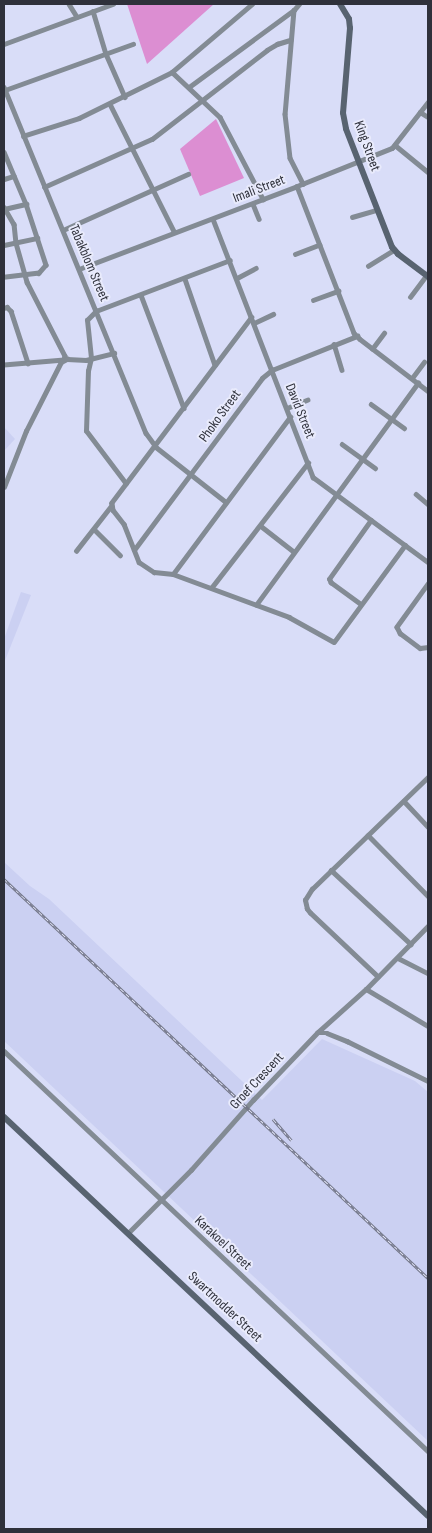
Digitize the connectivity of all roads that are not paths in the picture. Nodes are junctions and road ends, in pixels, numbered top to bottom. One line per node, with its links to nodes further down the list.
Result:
1 (69, 4): 8 (street)
2 (113, 4): 7 (street)
3 (252, 4): 13 (street)
4 (299, 4): 6 (street)
5 (340, 4): 26 (main road, King Street)
6 (294, 10): 9 (street); 14 (street)
7 (93, 11): 8 (street); 12 (street)
8 (77, 17): 10 (street)
9 (290, 40): 17 (street); 31 (street)
10 (4, 44)
11 (133, 44): 12 (street)
12 (106, 54): 15 (street); 16 (street)
13 (172, 72): 14 (street); 16 (street)
14 (189, 87): 17 (street)
15 (4, 88): 22 (street, Tabakblom Street)
16 (125, 97): 19 (street)
17 (204, 100): 24 (street); 35 (street)
18 (428, 102): 20 (street, Imali Street)
19 (110, 104): 22 (street); 24 (street)
20 (420, 112): 21 (street); 23 (street, Imali Street)
21 (428, 117)
22 (23, 136): 33 (street, Tabakblom Street)
23 (395, 145): 26 (street, Imali Street); 27 (street)
24 (133, 148): 33 (street); 34 (street)
25 (4, 152): 29 (street)
26 (359, 161): 31 (street, Imali Street); 39 (main road, King Street)
27 (428, 172)
28 (188, 174): 34 (street)
29 (14, 176): 30 (street); 36 (street)
30 (4, 179)
31 (303, 184): 32 (street, Imali Street)
32 (297, 186): 35 (street, Imali Street); 48 (street)
33 (44, 187): 43 (street, Tabakblom Street)
34 (152, 189): 43 (street); 44 (street)
35 (263, 199): 37 (street, Imali Street)
36 (26, 204): 38 (street); 45 (street)
37 (253, 204): 41 (street, Imali Street); 42 (street)
38 (4, 208): 46 (street)
39 (377, 210): 40 (street); 49 (main road, King Street)
40 (352, 216)
41 (213, 219): 44 (street, Imali Street); 51 (street, David Street)
42 (260, 219)
43 (62, 230): 54 (street, Tabakblom Street)
44 (174, 231): 54 (street, Imali Street)
45 (37, 238): 46 (street); 55 (street)
46 (16, 243): 47 (street); 55 (street)
47 (4, 245)
48 (319, 245): 50 (street); 60 (street)
49 (394, 250): 52 (street); 56 (main road, King Street)
50 (295, 254)
51 (230, 260): 58 (street, David Street); 59 (street)
52 (368, 266)
53 (256, 268): 58 (street)
54 (79, 269): 65 (street, Tabakblom Street)
55 (25, 275): 57 (street); 75 (street)
56 (428, 275): 62 (street)
57 (4, 277)
58 (237, 278): 67 (street, David Street)
59 (185, 279): 61 (street); 79 (street)
60 (338, 291): 63 (street); 70 (street)
61 (141, 295): 65 (street); 87 (street)
62 (410, 297)
63 (313, 300)
64 (4, 308): 77 (street)
65 (96, 311): 73 (street, Tabakblom Street); 74 (street)
66 (273, 314): 68 (street)
67 (252, 317): 68 (street, David Street); 79 (street)
68 (254, 323): 80 (street, David Street)
69 (384, 333): 72 (street)
70 (357, 336): 71 (street, Phoko Street); 72 (street)
71 (334, 344): 80 (street, Phoko Street); 81 (street)
72 (372, 349): 82 (street)
73 (114, 353): 74 (street); 93 (street, Tabakblom Street)
74 (91, 358): 75 (street); 98 (street)
75 (64, 360): 77 (street); 99 (street)
76 (424, 362): 82 (street)
77 (28, 363): 78 (street)
78 (4, 365)
79 (215, 365): 87 (street)
80 (272, 370): 88 (street, David Street); 97 (street, Phoko Street)
81 (342, 370)
82 (412, 378): 83 (street)
83 (418, 383): 84 (street); 90 (street)
84 (428, 391)
85 (307, 400): 88 (street)
86 (371, 404): 90 (street)
87 (184, 408): 93 (street)
88 (287, 408): 89 (street, David Street)
89 (290, 417): 95 (street, David Street); 102 (street)
90 (390, 418): 91 (street); 94 (street)
91 (404, 428)
92 (342, 444): 94 (street)
93 (156, 448): 97 (street); 98 (street)
94 (361, 458): 96 (street); 100 (street)
95 (308, 463): 100 (street, David Street); 106 (street)
96 (375, 468)
97 (190, 475): 102 (street); 109 (street, Phoko Street)
98 (126, 484): 104 (street)
99 (4, 487)
100 (335, 494): 105 (street, David Street); 111 (street)
101 (416, 494): 103 (street)
102 (226, 502): 114 (street)
103 (428, 504)
104 (112, 506): 107 (street); 109 (street)
105 (371, 520): 108 (street, David Street); 118 (street)
106 (261, 526): 111 (street); 116 (street)
107 (94, 529): 110 (street); 112 (street)
108 (405, 545): 113 (street, David Street); 118 (street)
109 (134, 547): 114 (street)
110 (76, 551)
111 (293, 551): 117 (street)
112 (120, 556)
113 (428, 562)
114 (173, 574): 116 (street)
115 (428, 584): 119 (street)
116 (212, 587): 117 (street)
117 (256, 604): 118 (street)
118 (360, 604)
119 (427, 648)
120 (428, 777): 121 (street)
121 (404, 800): 122 (street); 123 (street)
122 (428, 827)
123 (368, 835): 124 (street); 125 (street)
124 (331, 870): 127 (street); 130 (street)
125 (428, 896)
126 (428, 926): 127 (street, Groef Crescent)
127 (412, 944): 128 (street, Groef Crescent)
128 (398, 958): 129 (street); 130 (street, Groef Crescent)
129 (428, 973)
130 (378, 977): 131 (street, Groef Crescent)
131 (366, 989): 132 (street); 133 (street, Groef Crescent)
132 (428, 1026)
133 (317, 1033): 135 (street); 137 (street, Groef Crescent)
134 (4, 1051): 137 (street, Karakoel Street)
135 (428, 1081)
136 (4, 1117): 138 (main road, Swartmodder Street)
137 (161, 1201): 138 (street, Groef Crescent); 139 (street, Karakoel Street)
138 (129, 1232): 140 (main road, Swartmodder Street)
139 (428, 1451)
140 (428, 1516)

